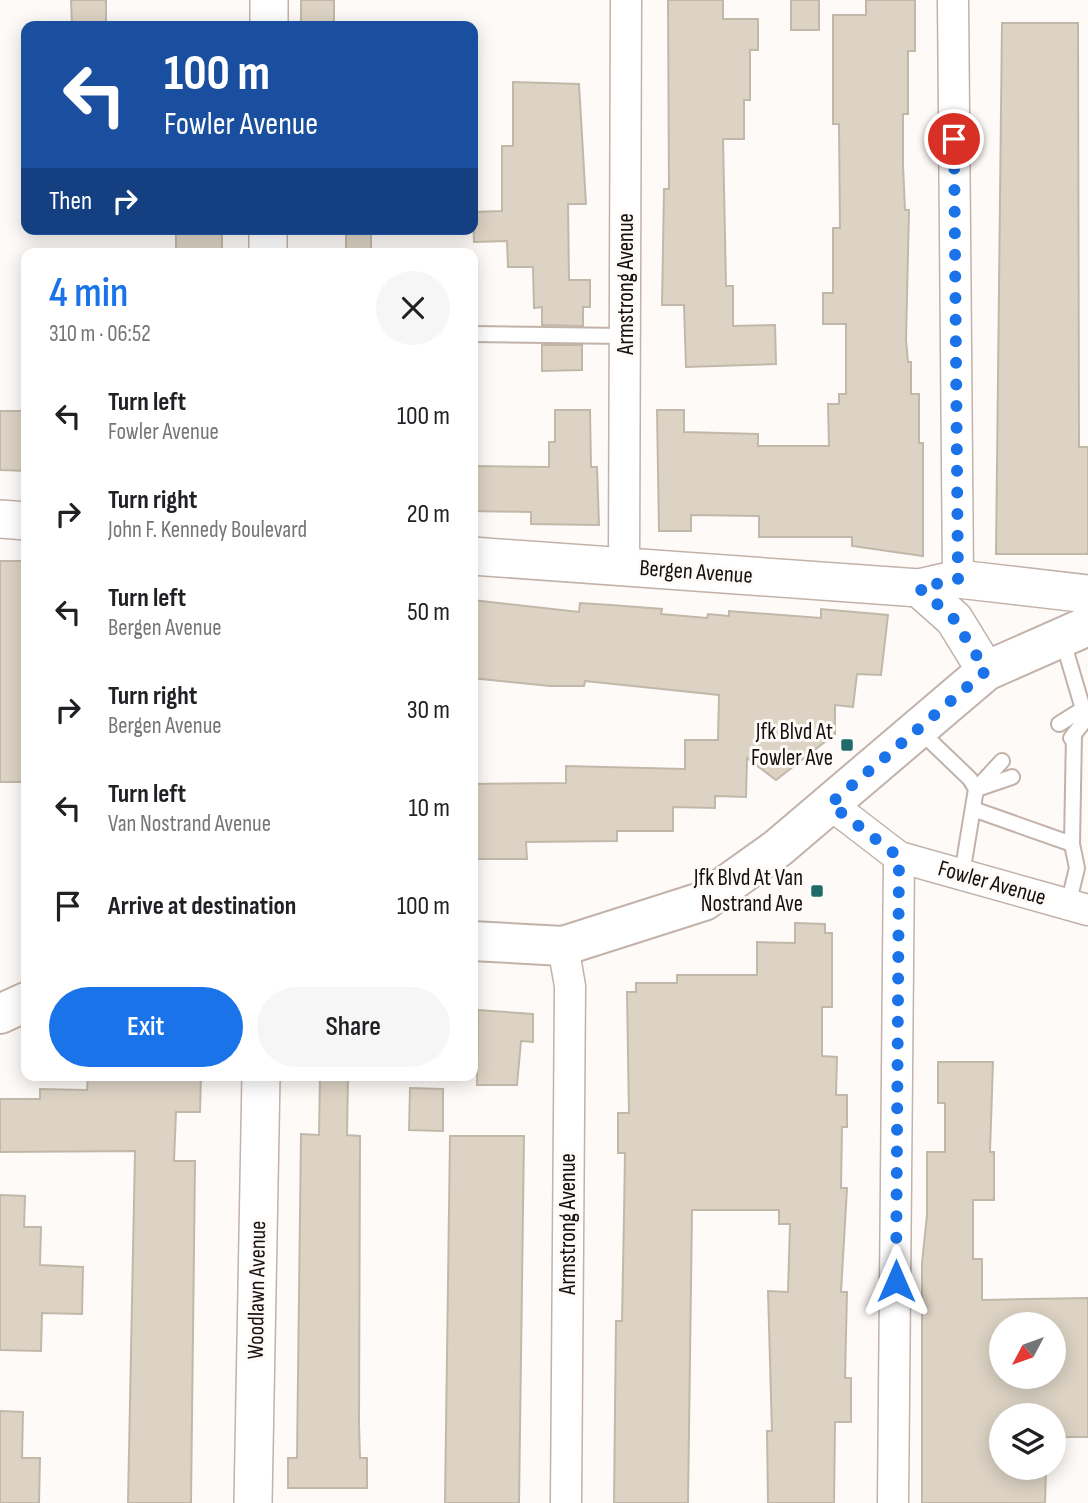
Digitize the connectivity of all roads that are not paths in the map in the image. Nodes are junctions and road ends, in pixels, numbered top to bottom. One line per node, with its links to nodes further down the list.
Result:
1 (269, 0): 4 (street)
2 (626, 0): 6 (street, Armstrong Avenue)
3 (953, 0): 11 (street)
4 (269, 21)
5 (478, 334): 6 (lane)
6 (626, 336): 10 (street, Armstrong Avenue)
7 (0, 519): 8 (street)
8 (21, 521)
9 (478, 556): 10 (street, Bergen Avenue)
10 (625, 567): 12 (street, Bergen Avenue)
11 (958, 579): 12 (street, Bergen Avenue); 13 (street, Bergen Avenue)
12 (919, 588): 15 (street)
13 (1088, 594)
14 (1074, 631): 15 (main road); 16 (lane)
15 (986, 671): 18 (main road)
16 (1083, 709): 17 (lane); 24 (lane)
17 (1059, 724)
18 (918, 729): 21 (lane); 22 (main road)
19 (1002, 761): 21 (lane)
20 (1012, 777): 21 (lane)
21 (976, 789): 23 (lane)
22 (830, 804): 25 (street, Fowler Avenue); 29 (main road)
23 (973, 809): 24 (lane); 26 (lane)
24 (1072, 844): 27 (lane)
25 (899, 857): 26 (street, Fowler Avenue); 35 (street)
26 (962, 874): 27 (street, Fowler Avenue)
27 (1078, 908)
28 (478, 941): 29 (main road)
29 (563, 946): 34 (street, Armstrong Avenue)
30 (21, 1004): 31 (main road)
31 (0, 1014)
32 (261, 1081): 33 (street, Woodlawn Avenue)
33 (253, 1503)
34 (566, 1503)
35 (893, 1503)

